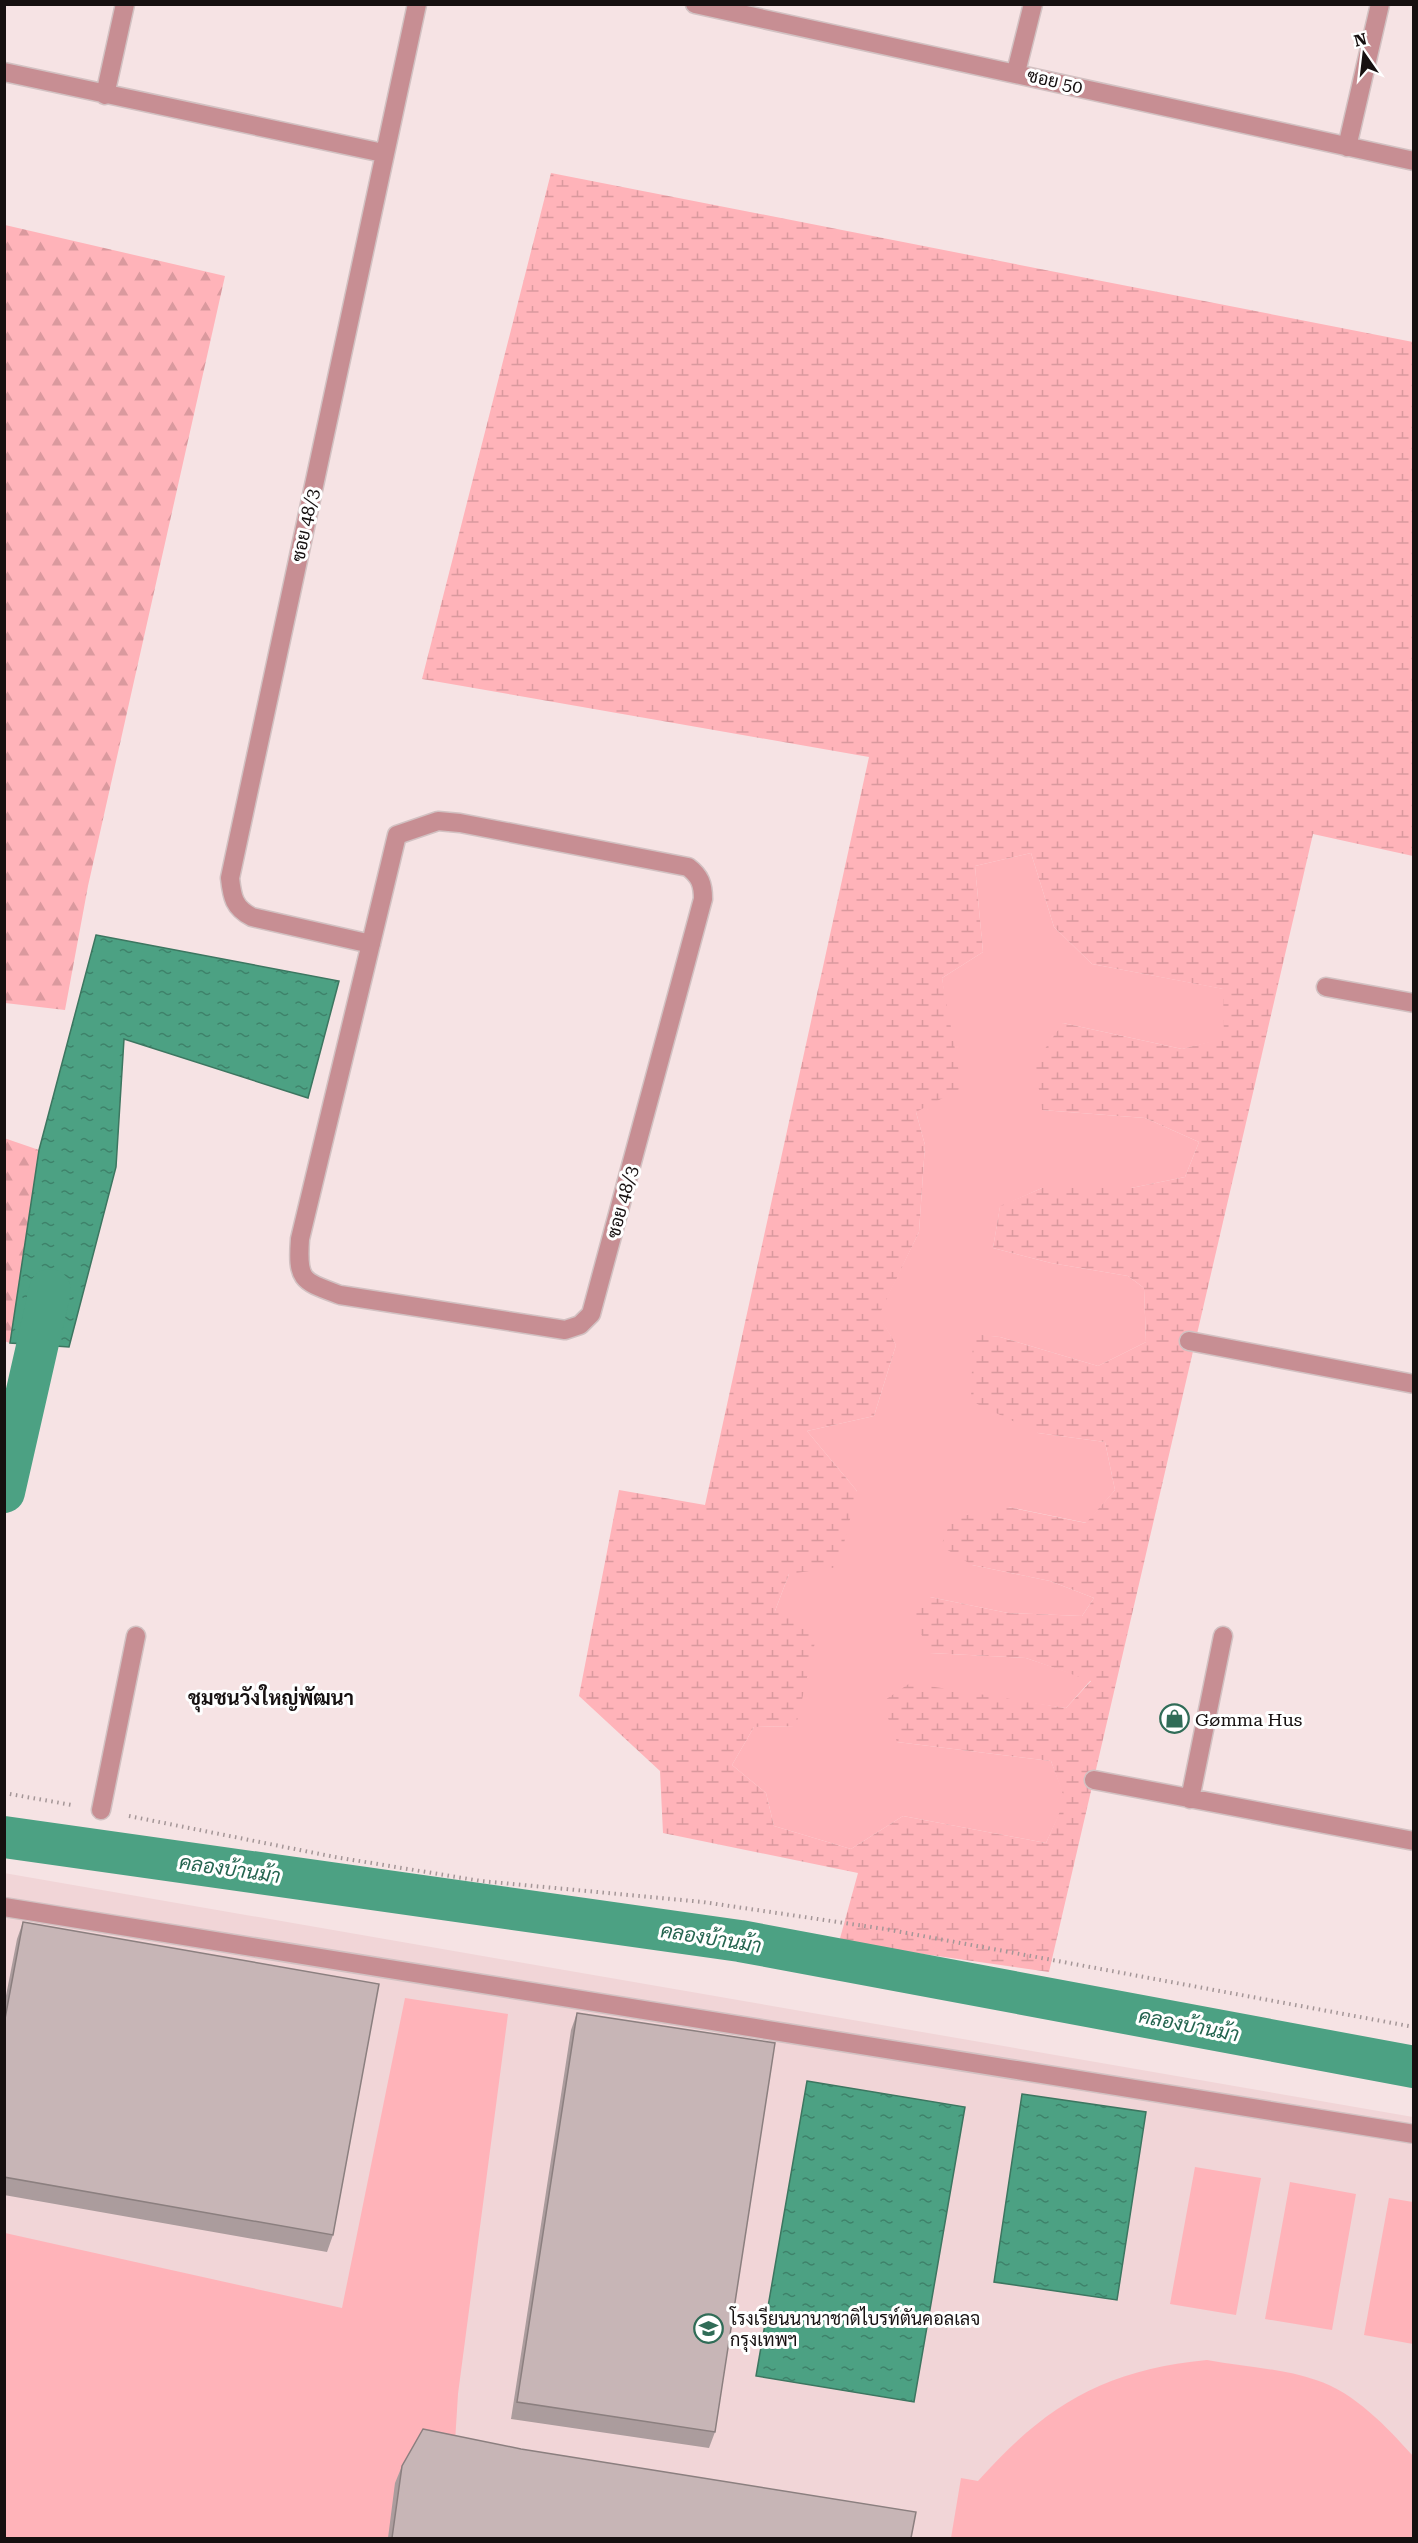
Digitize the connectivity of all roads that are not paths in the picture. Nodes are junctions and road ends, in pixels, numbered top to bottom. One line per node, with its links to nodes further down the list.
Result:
1 (125, 4): 9 (street)
2 (417, 4): 11 (street, ซอย 48/3)
3 (695, 4): 6 (street, ซอย 50)
4 (1033, 4): 8 (street)
5 (1380, 4): 10 (street)
6 (718, 7): 8 (street, ซอย 50)
7 (4, 72): 9 (street)
8 (1016, 72): 10 (street, ซอย 50)
9 (105, 95): 11 (street)
10 (1347, 147): 12 (street, ซอย 50)
11 (384, 153): 13 (street, ซอย 48/3)
12 (1413, 161)
13 (371, 944): 13 (street, ซอย 48/3)
14 (1326, 987): 15 (street)
15 (1413, 1003)
16 (1190, 1341): 17 (street)
17 (1413, 1384)
18 (136, 1636): 22 (street)
19 (1224, 1636): 21 (street)
20 (1094, 1780): 21 (street)
21 (1190, 1799): 23 (street)
22 (101, 1810)
23 (1413, 1841)
24 (4, 1907): 25 (street)
25 (1413, 2134)

